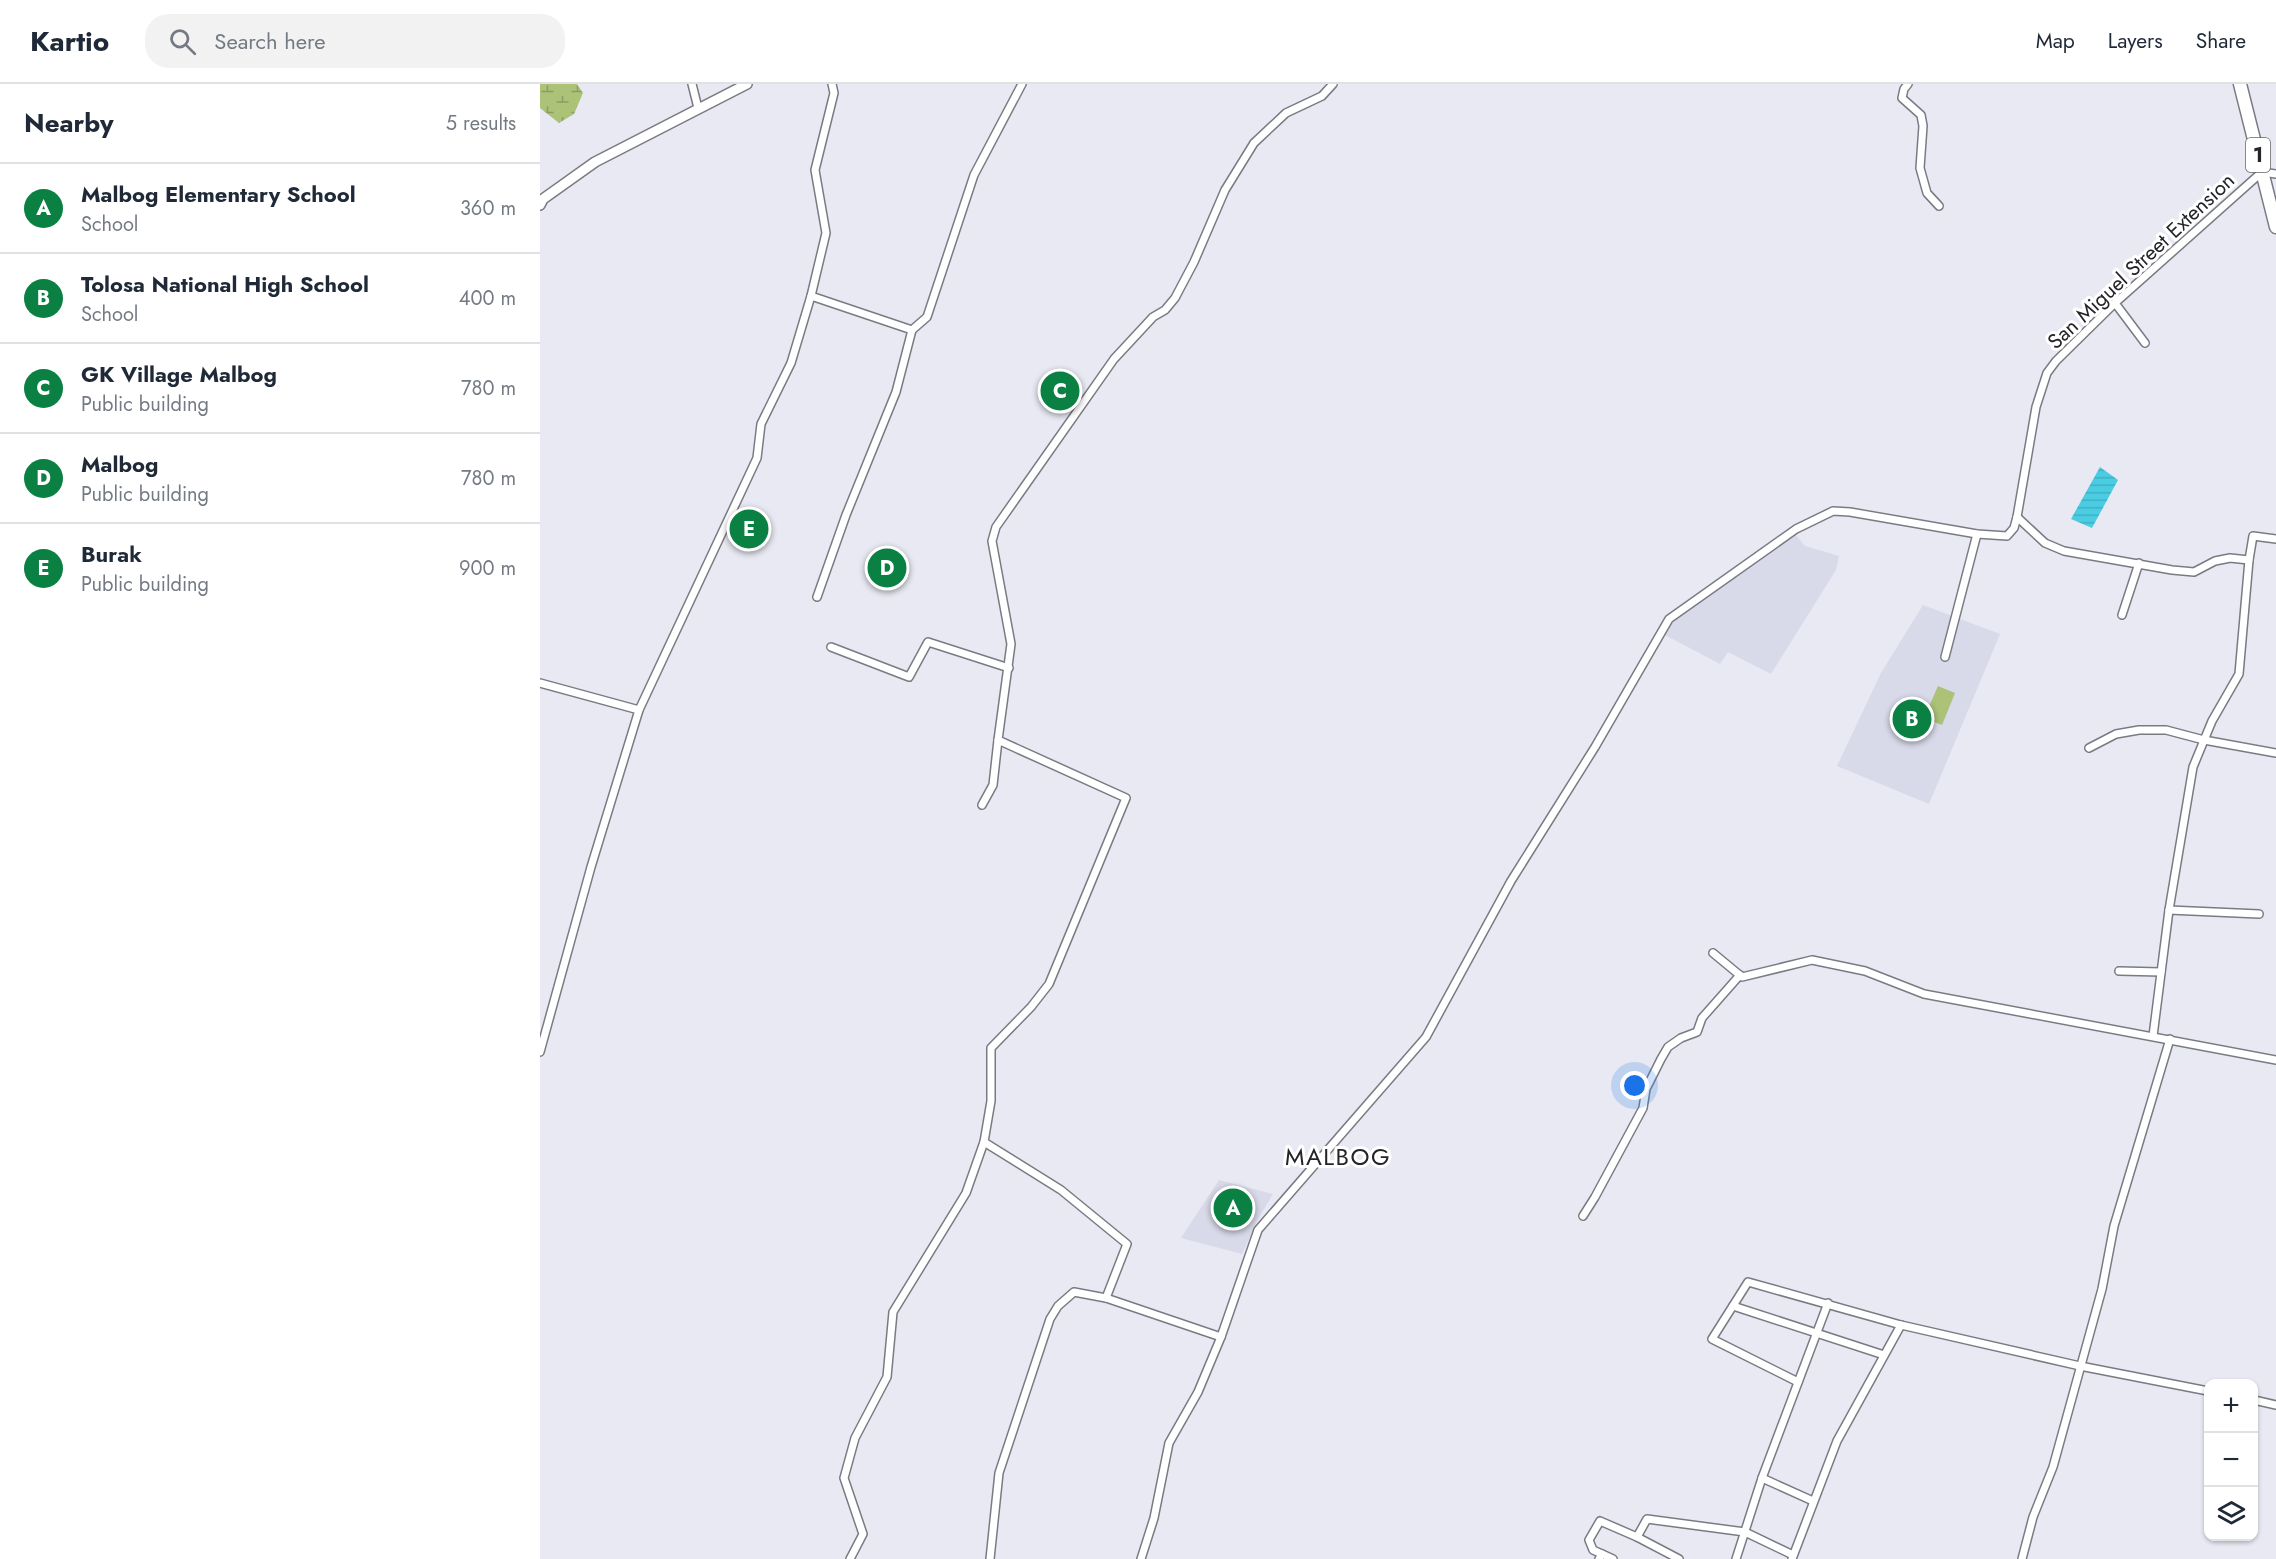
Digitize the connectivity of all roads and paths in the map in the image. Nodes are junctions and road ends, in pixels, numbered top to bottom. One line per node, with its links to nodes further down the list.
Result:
1 (692, 84): 8 (street)
2 (747, 84): 8 (street)
3 (832, 84): 14 (street)
4 (1022, 84): 16 (street)
5 (1333, 84): 27 (street)
6 (1908, 84): 12 (street)
7 (2240, 84): 9 (highway, 1)
8 (698, 108): 11 (street)
9 (2262, 172): 10 (street); 13 (highway, 1); 15 (street, San Miguel Street Extension)
10 (2276, 174)
11 (540, 204)
12 (1939, 206)
13 (2276, 227)
14 (811, 296): 16 (street); 29 (street)
15 (2115, 303): 17 (street); 18 (street, San Miguel Street Extension)
16 (912, 330): 23 (street)
17 (2145, 343)
18 (2017, 517): 19 (street, San Miguel Street Extension); 22 (street)
19 (1977, 534): 26 (street); 52 (street)
20 (2276, 539): 21 (street)
21 (2249, 560): 22 (street); 31 (street)
22 (2139, 563): 24 (street)
23 (817, 597)
24 (2122, 615)
25 (831, 647): 27 (street)
26 (1945, 657)
27 (1009, 668): 30 (street)
28 (540, 683): 29 (street)
29 (639, 711): 43 (street)
30 (998, 740): 34 (street); 45 (street)
31 (2204, 740): 32 (street); 33 (street); 35 (street)
32 (2089, 747)
33 (2276, 753)
34 (982, 805)
35 (2169, 910): 36 (street); 39 (street)
36 (2259, 914)
37 (1713, 953): 40 (street)
38 (2119, 971): 39 (street)
39 (2161, 972): 41 (street)
40 (1740, 975): 41 (street); 46 (street)
41 (2153, 1036): 42 (street)
42 (2170, 1039): 44 (street); 54 (street)
43 (540, 1052)
44 (2276, 1060)
45 (984, 1142): 47 (street); 65 (street)
46 (1583, 1216)
47 (1106, 1298): 52 (street); 66 (street)
48 (1828, 1303): 49 (street); 50 (street); 51 (street)
49 (1733, 1306): 51 (street); 55 (street)
50 (1901, 1325): 53 (street); 54 (street)
51 (1818, 1333): 53 (street); 55 (street)
52 (1221, 1337): 67 (street)
53 (1884, 1355): 60 (street)
54 (2080, 1366): 56 (street); 71 (street)
55 (1798, 1382): 59 (street)
56 (2204, 1391)
57 (2258, 1401): 58 (street)
58 (2276, 1405)
59 (1762, 1478): 60 (street); 61 (street)
60 (1813, 1501): 64 (street)
61 (1745, 1532): 62 (street); 64 (street); 70 (street)
62 (1637, 1537): 63 (street); 69 (street)
63 (1600, 1556): 68 (street)
64 (1792, 1557)
65 (850, 1559)
66 (990, 1559)
67 (1141, 1559)
68 (1613, 1559)
69 (1679, 1559)
70 (1736, 1559)
71 (2022, 1559)

